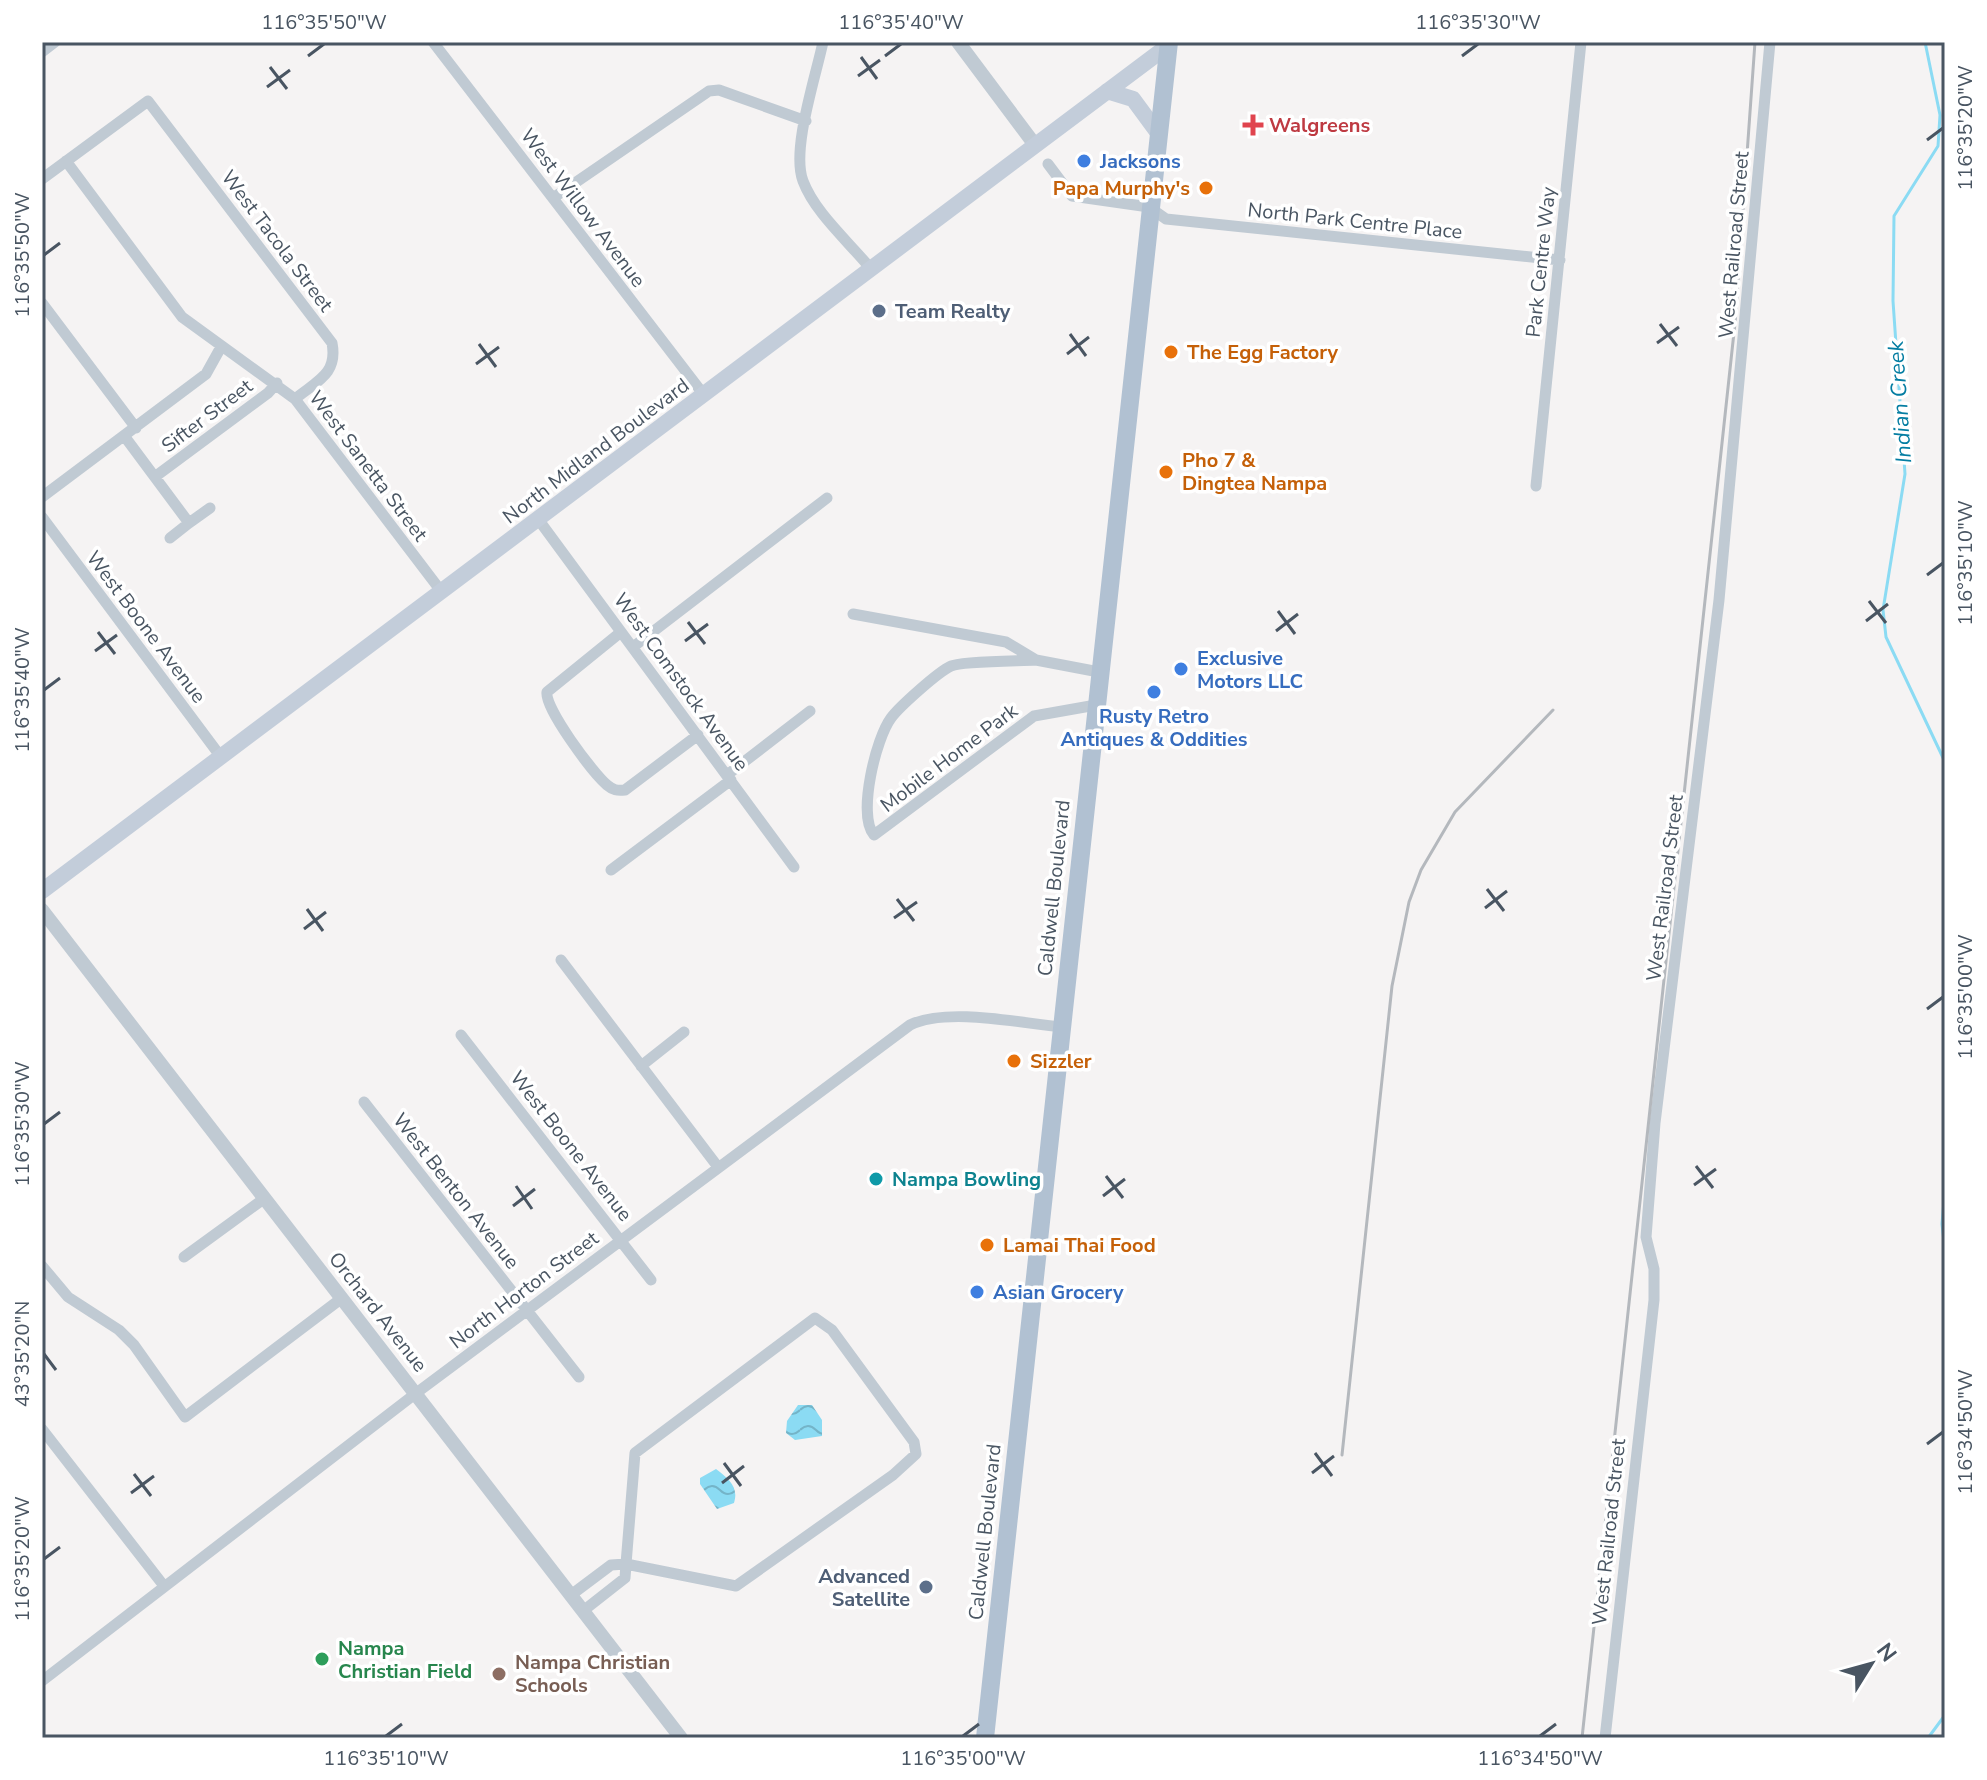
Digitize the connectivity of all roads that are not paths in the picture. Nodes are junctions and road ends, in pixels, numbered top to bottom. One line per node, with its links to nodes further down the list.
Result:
1 (55, 42): 8 (street)
2 (433, 42): 16 (street, West Willow Avenue)
3 (823, 42): 10 (street)
4 (958, 42): 12 (street)
5 (1581, 42): 18 (street, Park Centre Way)
6 (1770, 42): 75 (street, West Railroad Street)
7 (1170, 43): 9 (main road, North Midland Boulevard); 11 (main road, Caldwell Boulevard)
8 (42, 52)
9 (1107, 91): 11 (main road); 12 (main road, North Midland Boulevard)
10 (806, 121): 16 (street); 19 (street)
11 (1158, 133): 17 (main road, Caldwell Boulevard)
12 (1035, 145): 19 (main road, North Midland Boulevard)
13 (66, 161): 15 (street); 21 (street, West Sanetta Street); 24 (street, West Tacola Street)
14 (1048, 164): 17 (street, North Park Centre Place)
15 (42, 179)
16 (553, 198): 23 (street, West Willow Avenue)
17 (1149, 207): 18 (street, North Park Centre Place); 41 (main road, Caldwell Boulevard)
18 (1560, 260): 28 (street, Park Centre Way)
19 (871, 269): 23 (main road, North Midland Boulevard)
20 (42, 303): 25 (street)
21 (221, 347): 22 (street, West Sanetta Street); 25 (street)
22 (277, 383): 24 (street, West Sanetta Street); 27 (street, Sifter Street)
23 (704, 395): 33 (main road, North Midland Boulevard)
24 (295, 399): 36 (street, West Sanetta Street)
25 (136, 428): 26 (street)
26 (125, 437): 27 (street); 29 (street)
27 (156, 476): 34 (street)
28 (1536, 486)
29 (42, 497)
30 (827, 498): 39 (street)
31 (210, 508): 34 (street)
32 (42, 517): 45 (street, West Boone Avenue)
33 (538, 519): 36 (main road, North Midland Boulevard); 38 (street, West Comstock Avenue)
34 (189, 523): 35 (street)
35 (170, 538)
36 (441, 591): 45 (main road, North Midland Boulevard)
37 (853, 614): 40 (street, Mobile Home Park)
38 (621, 632): 39 (street, West Comstock Avenue); 44 (street)
39 (633, 647): 44 (street, West Comstock Avenue)
40 (1036, 660): 41 (street, Mobile Home Park); 42 (street, Mobile Home Park)
41 (1099, 672): 42 (main road, Caldwell Boulevard)
42 (1096, 705): 52 (main road, Caldwell Boulevard)
43 (810, 711): 46 (street)
44 (698, 735): 46 (street, West Comstock Avenue)
45 (221, 757): 49 (main road, North Midland Boulevard)
46 (729, 778): 47 (street, West Comstock Avenue); 48 (street)
47 (794, 867)
48 (611, 870)
49 (42, 891)
50 (42, 910): 58 (street, Orchard Avenue)
51 (561, 960): 55 (street)
52 (1061, 1027): 57 (street, North Horton Street); 74 (main road, Caldwell Boulevard)
53 (684, 1032): 55 (street)
54 (461, 1035): 59 (street, West Boone Avenue)
55 (641, 1066): 57 (street)
56 (364, 1102): 64 (street, West Benton Avenue)
57 (718, 1167): 59 (street, North Horton Street)
58 (265, 1198): 60 (street); 63 (street, Orchard Avenue)
59 (620, 1240): 62 (street, West Boone Avenue); 64 (street, North Horton Street)
60 (184, 1257)
61 (42, 1266): 63 (street)
62 (651, 1280)
63 (342, 1298): 66 (street, Orchard Avenue)
64 (526, 1311): 65 (street, West Benton Avenue); 66 (street, North Horton Street)
65 (579, 1377)
66 (415, 1394): 69 (street, North Horton Street); 70 (street, Orchard Avenue)
67 (42, 1429): 69 (street)
68 (626, 1564): 68 (street); 70 (street); 71 (street)
69 (164, 1586): 72 (street, North Horton Street)
70 (571, 1595): 71 (street, Orchard Avenue)
71 (583, 1611): 73 (street, Orchard Avenue)
72 (42, 1681)
73 (681, 1738)
74 (985, 1738)
75 (1605, 1738)

